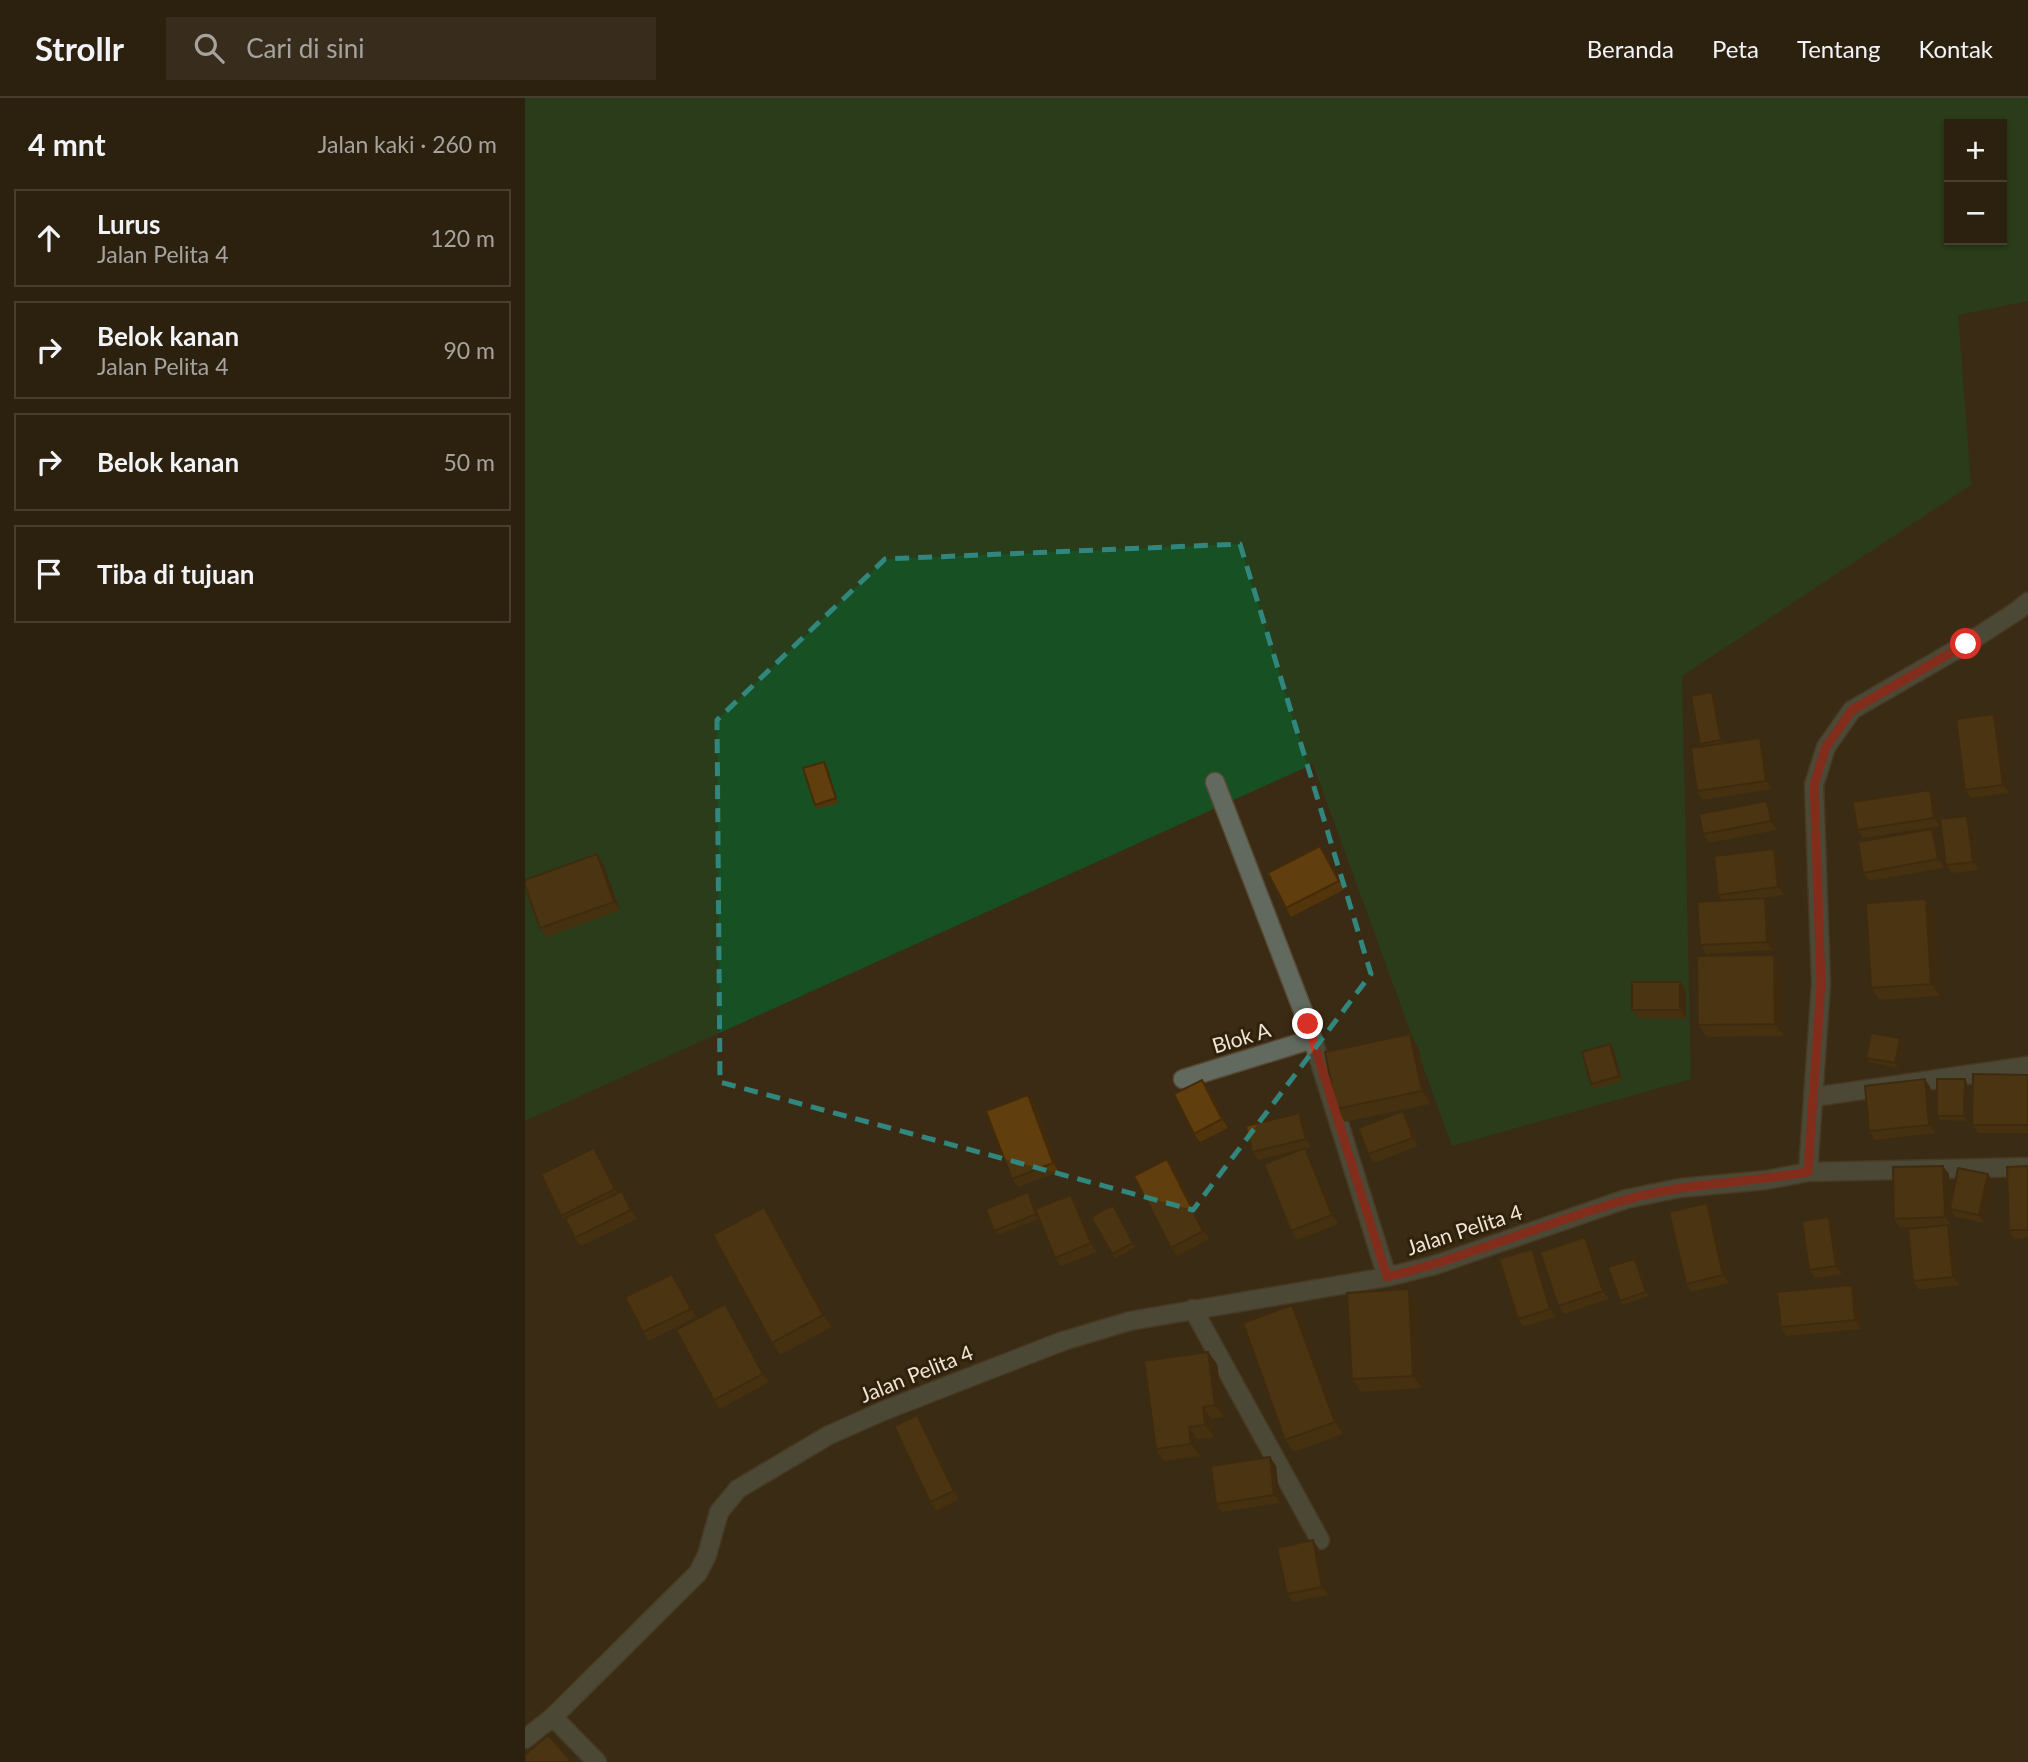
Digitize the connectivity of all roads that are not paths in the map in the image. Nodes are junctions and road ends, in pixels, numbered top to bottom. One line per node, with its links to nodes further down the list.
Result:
1 (2028, 602): 6 (street)
2 (1215, 782): 3 (street)
3 (1313, 1039): 5 (street, Blok A); 9 (street)
4 (2028, 1066): 6 (street)
5 (1183, 1079)
6 (1814, 1097): 8 (street)
7 (2028, 1167): 8 (street, Jalan Pelita 4)
8 (1808, 1172): 9 (street, Jalan Pelita 4)
9 (1387, 1277): 10 (street, Jalan Pelita 4)
10 (1193, 1309): 11 (street); 12 (street, Jalan Pelita 4)
11 (1320, 1540)
12 (554, 1717): 13 (street, Jalan Pelita 4); 14 (street)
13 (525, 1739)
14 (597, 1762)

